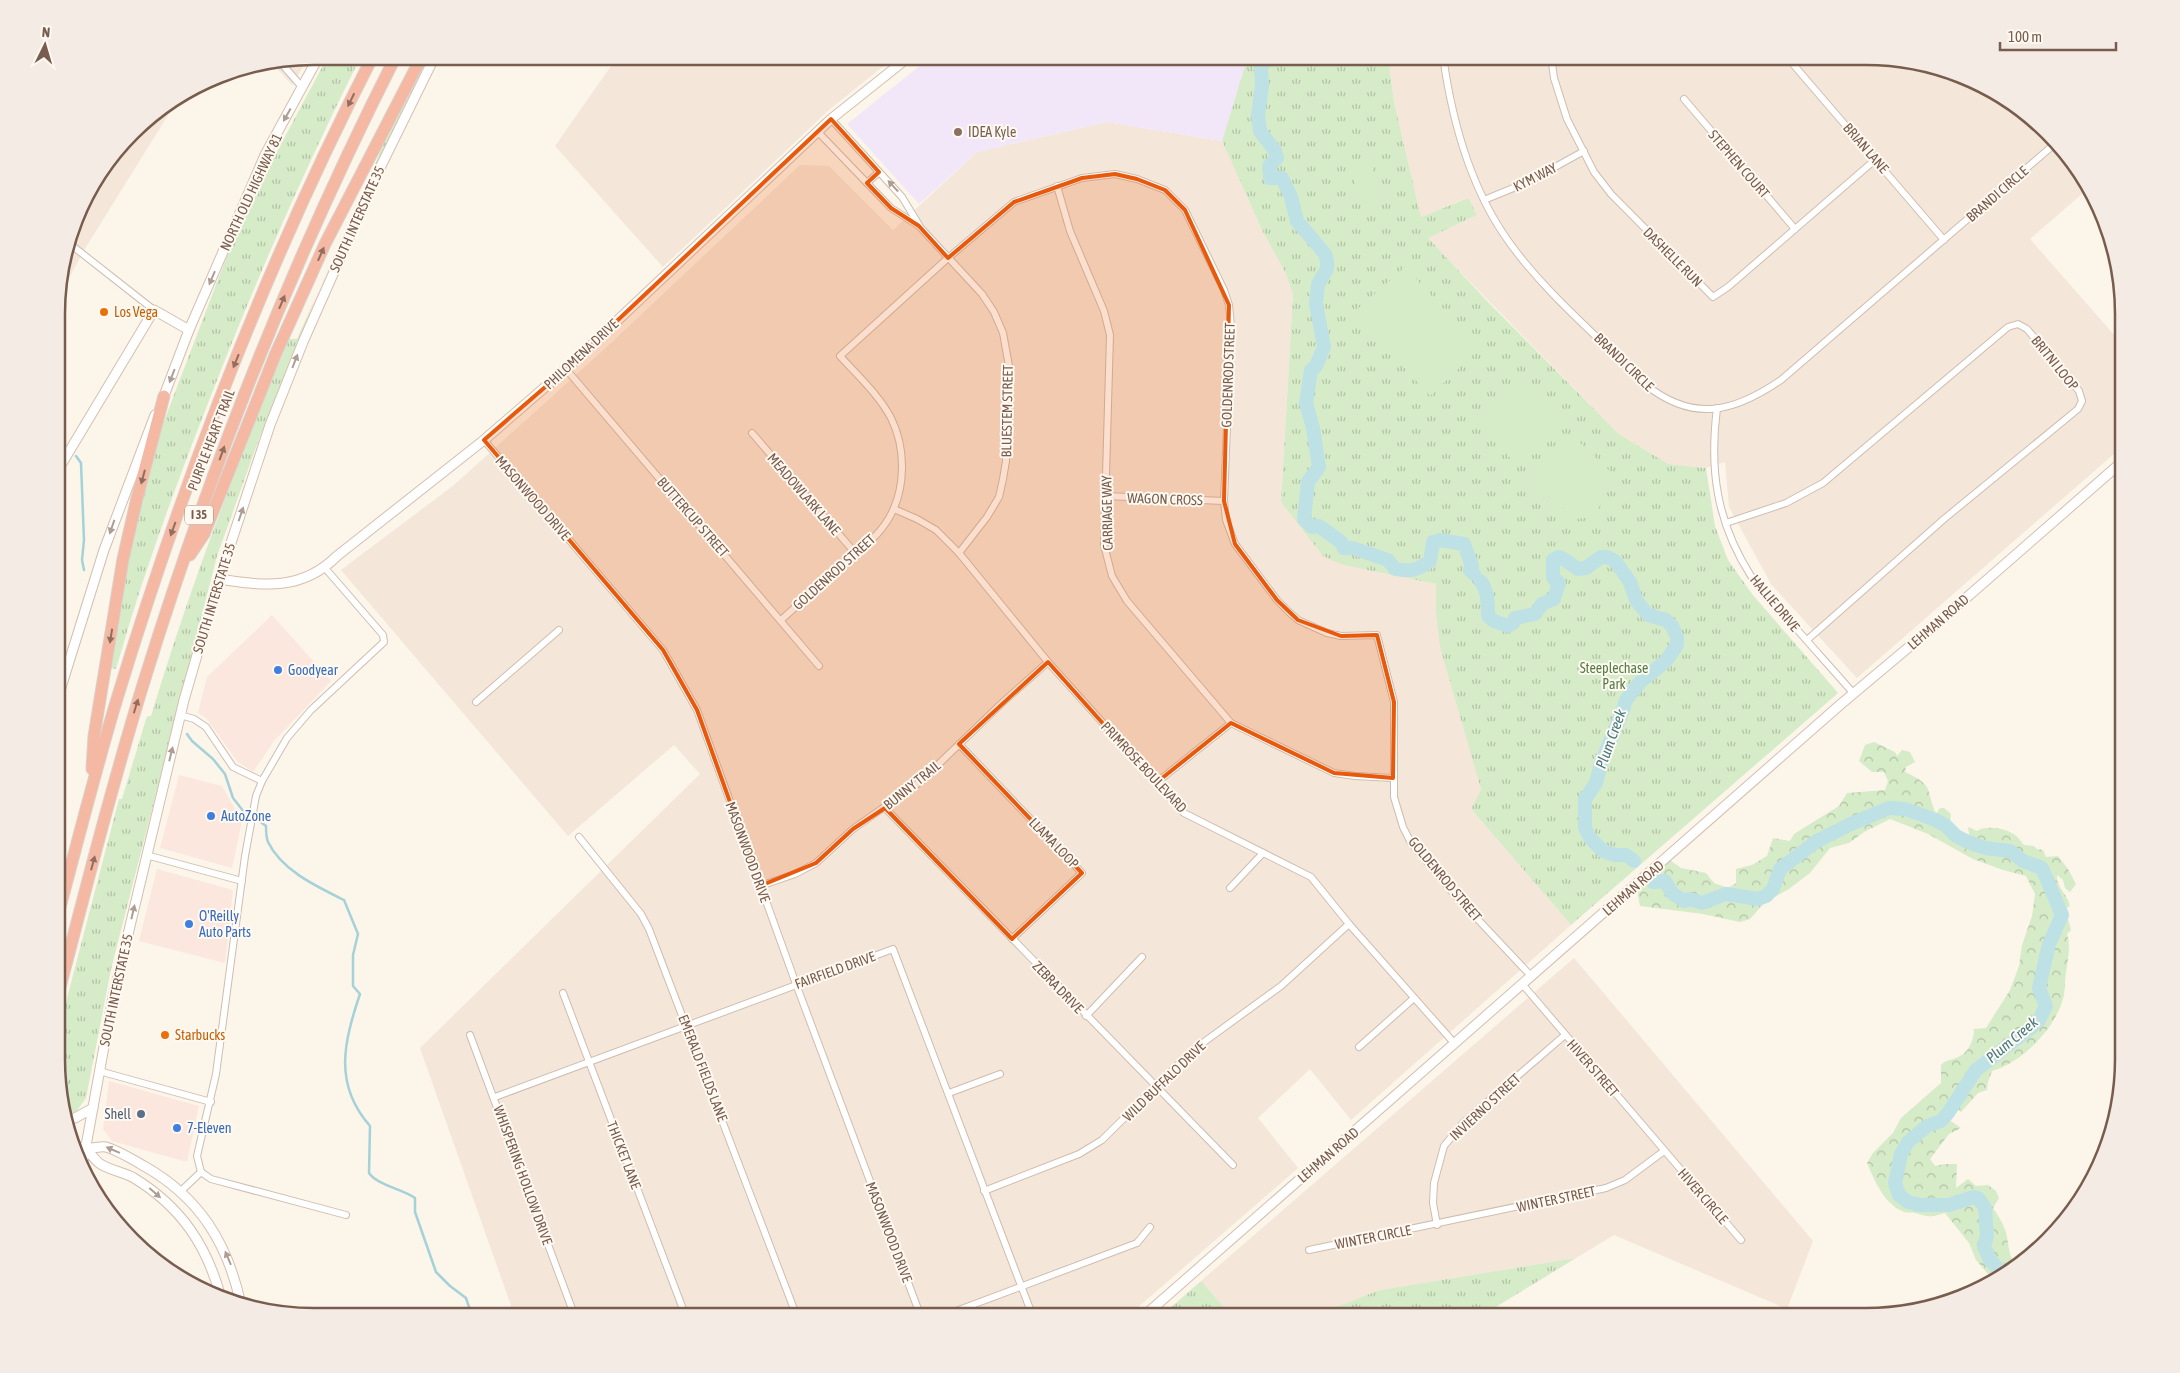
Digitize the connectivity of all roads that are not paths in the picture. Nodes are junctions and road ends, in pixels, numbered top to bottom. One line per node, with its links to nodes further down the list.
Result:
1 (314, 65): 11 (street, NORTH OLD HIGHWAY 81)
2 (369, 65): 59 (highway, PURPLE HEART TRAIL / I 35, one-way to 59)
3 (392, 65): 43 (highway, PURPLE HEART TRAIL / I 35, one-way to 3)
4 (417, 65): 43 (highway, one-way to 4)
5 (431, 65): 44 (street, SOUTH INTERSTATE 35, one-way to 5)
6 (899, 65): 13 (street, PHILOMENA DRIVE)
7 (1444, 65): 21 (street, BRANDI CIRCLE)
8 (1552, 65): 16 (street, DASHELLE RUN)
9 (1794, 65): 17 (street, BRIAN LANE)
10 (284, 67): 11 (street)
11 (302, 87): 28 (street, NORTH OLD HIGHWAY 81, one-way to 28)
12 (1684, 99): 23 (street, STEPHEN COURT)
13 (831, 120): 14 (street, PHILOMENA DRIVE); 18 (street, BLUESTEM STREET)
14 (818, 132): 19 (street, BLUESTEM STREET); 29 (street, PHILOMENA DRIVE)
15 (2051, 147): 24 (street, BRANDI CIRCLE)
16 (1584, 150): 21 (street, KYM WAY); 23 (street, DASHELLE RUN)
17 (1876, 159): 23 (street, DASHELLE RUN); 24 (street, BRIAN LANE)
18 (880, 172): 19 (street); 22 (street, BLUESTEM STREET, one-way to 18)
19 (867, 183): 22 (street, BLUESTEM STREET)
20 (1057, 186): 26 (street, GOLDENROD STREET); 36 (street, CARRIAGE WAY); 37 (street, GOLDENROD STREET)
21 (1484, 200): 31 (street, BRANDI CIRCLE)
22 (919, 226): 26 (street, BLUESTEM STREET)
23 (1795, 229)
24 (1944, 240): 31 (street, BRANDI CIRCLE)
25 (74, 247): 27 (street)
26 (948, 258): 38 (street, GOLDENROD STREET); 40 (street, BLUESTEM STREET)
27 (154, 310): 28 (street); 34 (street)
28 (190, 330): 30 (street, one-way to 30)
29 (566, 369): 33 (street, PHILOMENA DRIVE); 45 (street, BUTTERCUP STREET)
30 (164, 396): 50 (street, one-way to 50); 59 (highway, one-way to 59)
31 (1717, 408): 39 (street, HALLIE DRIVE)
32 (752, 433): 41 (street, MEADOWLARK LANE)
33 (484, 440): 42 (street, PHILOMENA DRIVE); 65 (street, MASONWOOD DRIVE)
34 (65, 458)
35 (2115, 468): 51 (street, LEHMAN ROAD)
36 (1106, 496): 37 (street, WAGON CROSS); 54 (street, CARRIAGE WAY)
37 (1224, 502): 56 (street, GOLDENROD STREET)
38 (894, 509): 40 (street, PRIMROSE BOULEVARD); 41 (street, GOLDENROD STREET)
39 (1726, 523): 47 (street, HALLIE DRIVE); 47 (street, BRITNI LOOP)
40 (959, 553): 48 (street, PRIMROSE BOULEVARD)
41 (856, 554): 45 (street, GOLDENROD STREET)
42 (325, 568): 44 (street, PHILOMENA DRIVE); 57 (street)
43 (180, 569): 71 (highway, PURPLE HEART TRAIL / I 35, one-way to 43)
44 (219, 579): 53 (street, SOUTH INTERSTATE 35)
45 (781, 620): 49 (street, BUTTERCUP STREET)
46 (559, 630): 52 (street)
47 (1807, 640): 51 (street, HALLIE DRIVE)
48 (1048, 662): 55 (street, BUNNY TRAIL); 58 (street, PRIMROSE BOULEVARD)
49 (819, 666)
50 (65, 676)
51 (1854, 694): 72 (street, LEHMAN ROAD)
52 (476, 702)
53 (180, 715): 57 (street); 63 (street, SOUTH INTERSTATE 35, one-way to 53)
54 (1231, 723): 56 (street, CARRIAGE WAY); 58 (street)
55 (959, 744): 60 (street, BUNNY TRAIL); 69 (street, LLAMA LOOP)
56 (1393, 778): 72 (street, GOLDENROD STREET)
57 (262, 781): 64 (street)
58 (1156, 784): 62 (street, PRIMROSE BOULEVARD)
59 (90, 797): 67 (highway, PURPLE HEART TRAIL / I 35)
60 (885, 808): 65 (street, BUNNY TRAIL); 69 (street, ZEBRA DRIVE)
61 (579, 837): 78 (street, EMERALD FIELDS LANE)
62 (1263, 853): 66 (street); 68 (street, PRIMROSE BOULEVARD)
63 (146, 855): 64 (street); 84 (street, SOUTH INTERSTATE 35, one-way to 63)
64 (242, 881): 89 (street)
65 (760, 886): 73 (street, MASONWOOD DRIVE)
66 (1230, 888)
67 (65, 889)
68 (1349, 924): 76 (street, PRIMROSE BOULEVARD); 86 (street, WILD BUFFALO DRIVE)
69 (1012, 939): 77 (street, ZEBRA DRIVE)
70 (1142, 957): 77 (street)
71 (65, 969)
72 (1532, 977): 74 (street, LEHMAN ROAD)
73 (796, 984): 78 (street, FAIRFIELD DRIVE); 87 (street, FAIRFIELD DRIVE); 111 (street, MASONWOOD DRIVE)
74 (1523, 985): 80 (street, HIVER STREET); 81 (street, LEHMAN ROAD)
75 (563, 993): 83 (street, THICKET LANE)
76 (1414, 998): 81 (street, PRIMROSE BOULEVARD); 82 (street)
77 (1086, 1016): 86 (street, ZEBRA DRIVE)
78 (686, 1025): 83 (street, FAIRFIELD DRIVE); 110 (street, EMERALD FIELDS LANE)
79 (470, 1035): 88 (street, WHISPERING HOLLOW DRIVE)
80 (1565, 1035): 94 (street, HIVER STREET); 101 (street, INVIERNO STREET)
81 (1455, 1044): 114 (street, LEHMAN ROAD)
82 (1359, 1047)
83 (590, 1063): 88 (street, FAIRFIELD DRIVE); 109 (street, THICKET LANE)
84 (100, 1071): 89 (street); 90 (street, SOUTH INTERSTATE 35)
85 (1000, 1074): 87 (street)
86 (1156, 1087): 96 (street, ZEBRA DRIVE); 99 (street, WILD BUFFALO DRIVE)
87 (948, 1093): 99 (street, FAIRFIELD DRIVE)
88 (494, 1097): 108 (street, WHISPERING HOLLOW DRIVE)
89 (211, 1102): 97 (street)
90 (93, 1108): 91 (street); 93 (street, SOUTH INTERSTATE 35)
91 (72, 1118)
92 (81, 1147): 93 (street)
93 (86, 1148): 95 (street, SOUTH INTERSTATE 35); 98 (street, one-way to 93); 106 (street, one-way to 106)
94 (1664, 1151): 101 (street, WINTER STREET); 103 (street, HIVER CIRCLE)
95 (84, 1156)
96 (1233, 1165)
97 (201, 1172): 98 (street); 100 (street)
98 (181, 1191): 107 (street, one-way to 98)
99 (984, 1191): 105 (street, FAIRFIELD DRIVE)
100 (346, 1215)
101 (1437, 1224): 104 (street, WINTER CIRCLE)
102 (1150, 1227): 105 (street)
103 (1741, 1240)
104 (1310, 1250)
105 (1022, 1286): 112 (street); 113 (street, FAIRFIELD DRIVE)
106 (219, 1289)
107 (239, 1297)
108 (573, 1308)
109 (683, 1308)
110 (793, 1308)
111 (918, 1308)
112 (962, 1308)
113 (1030, 1308)
114 (1153, 1308)

